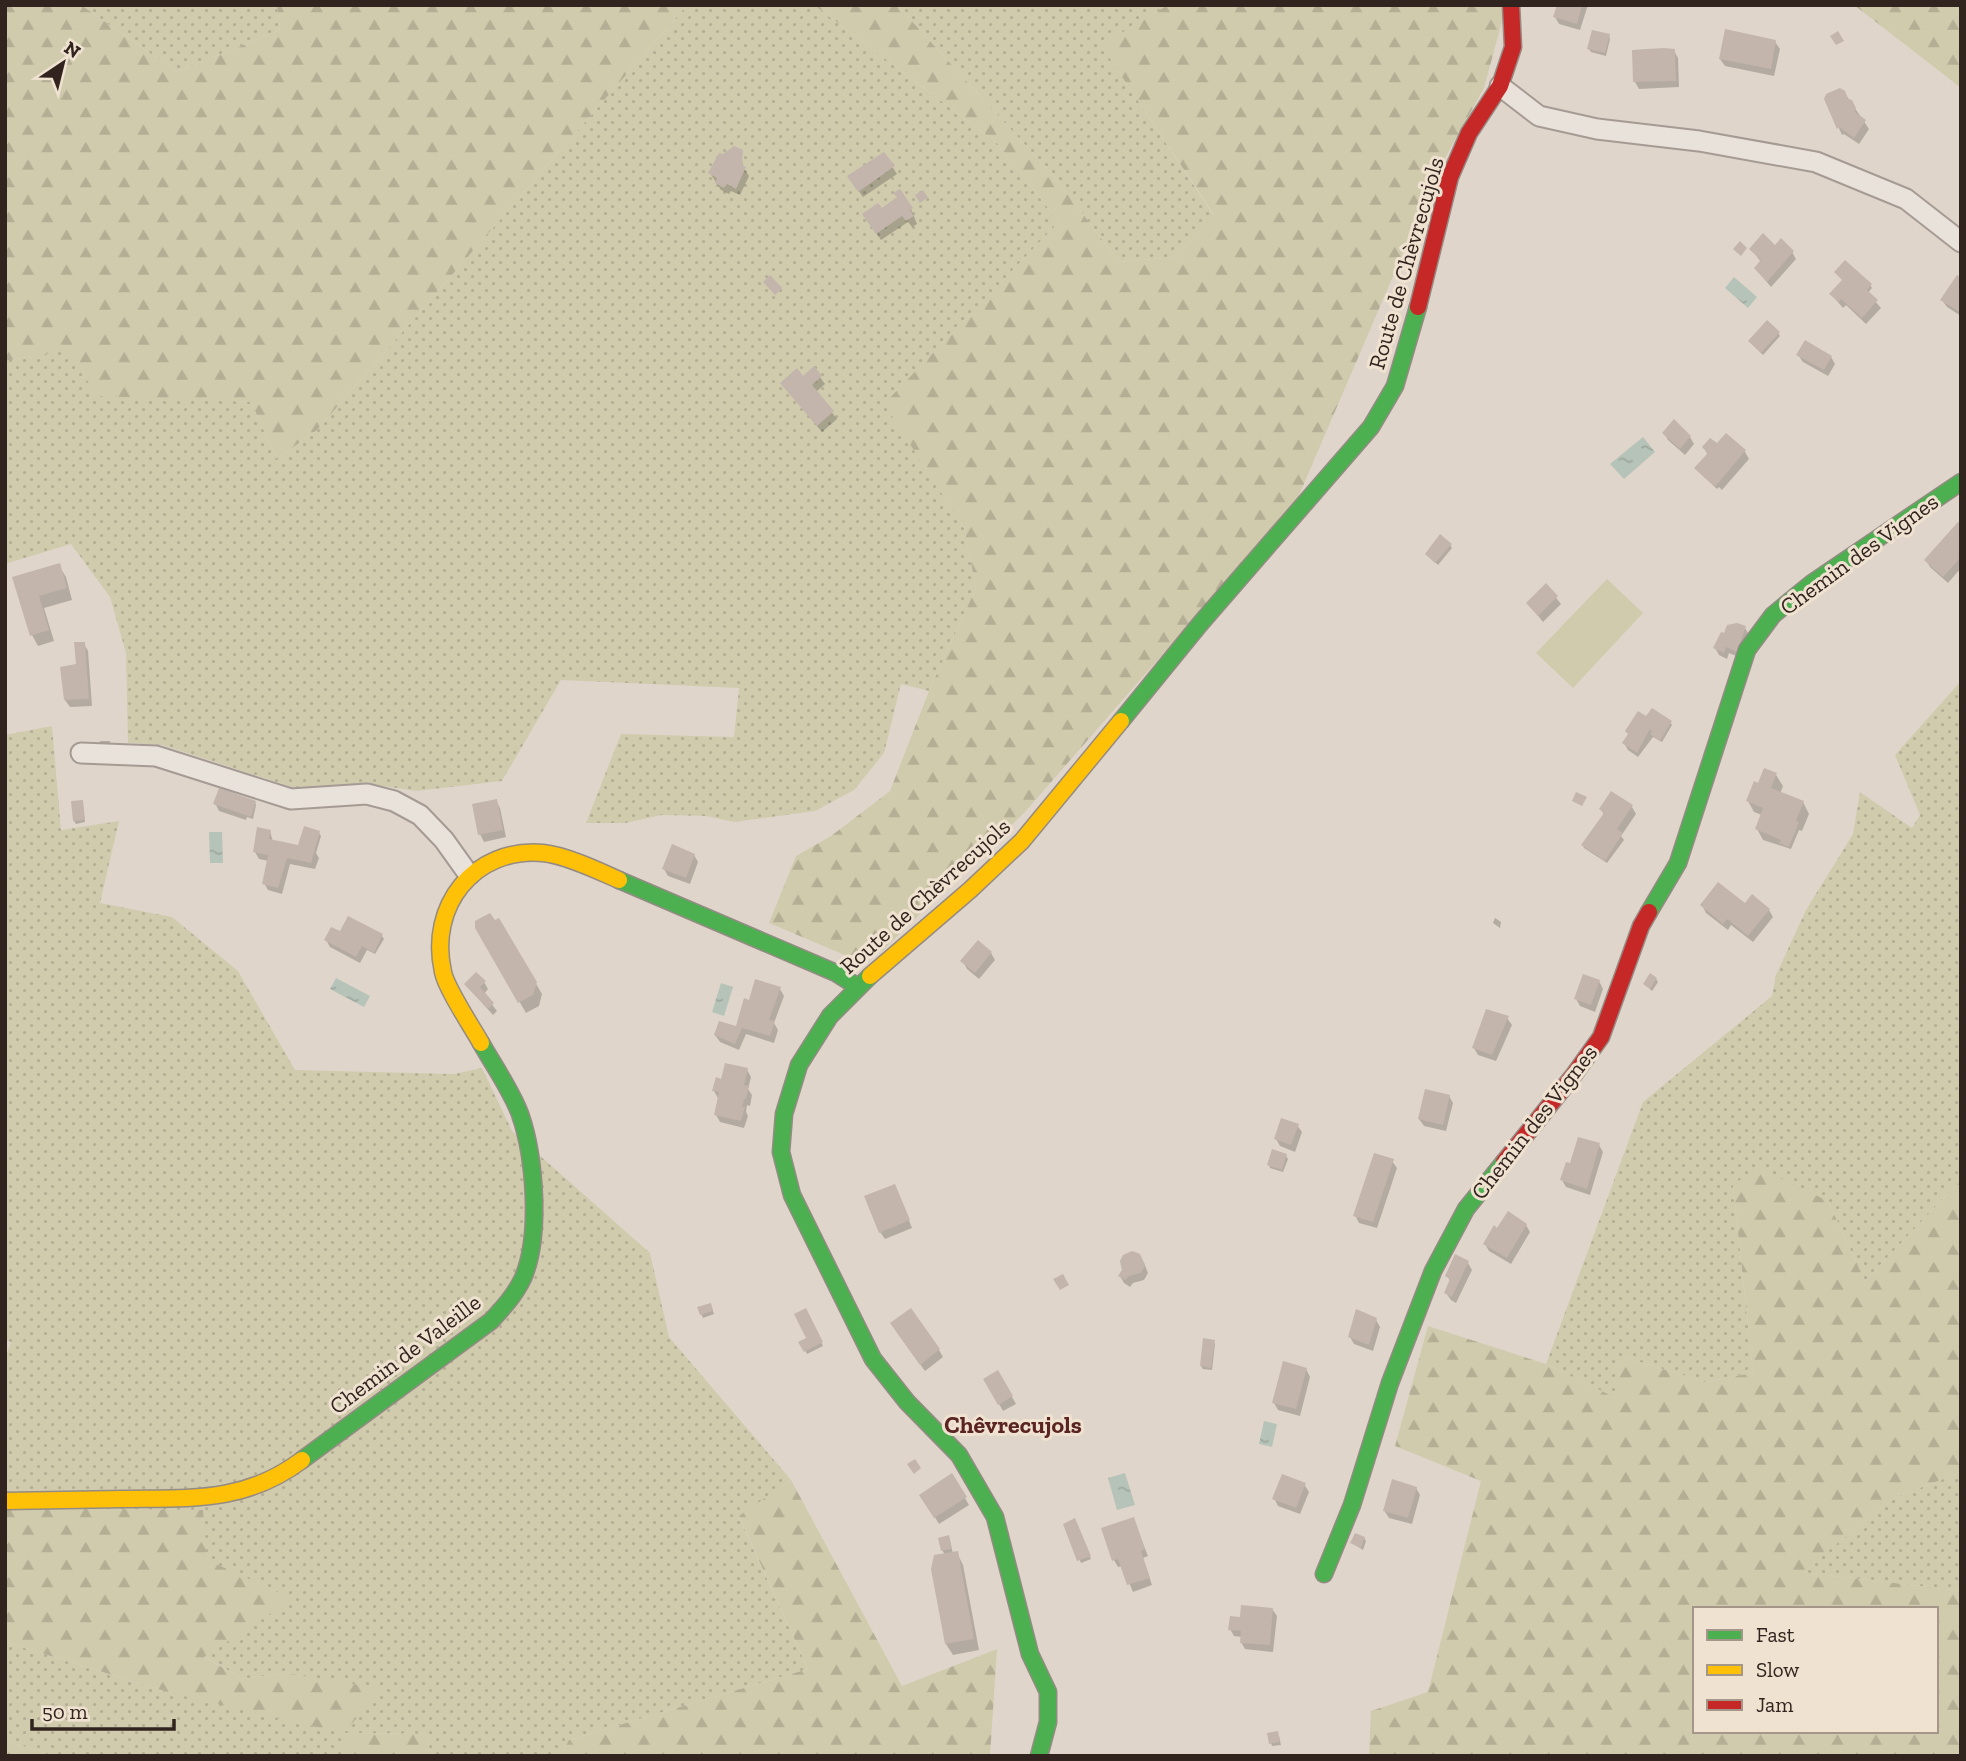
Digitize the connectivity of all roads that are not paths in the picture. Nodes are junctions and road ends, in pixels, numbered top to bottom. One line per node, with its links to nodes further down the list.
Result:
1 (1511, 5): 2 (street, Route de Chèvrecujols)
2 (1500, 86): 3 (street); 7 (street, Route de Chèvrecujols)
3 (1961, 242)
4 (1961, 482): 9 (street, Chemin des Vignes)
5 (81, 753): 6 (street)
6 (469, 875): 7 (street, Chemin de Valeille); 8 (street, Chemin de Valeille)
7 (858, 987): 10 (street, Route de Chèvrecujols)
8 (5, 1501)
9 (1324, 1574)
10 (1039, 1756)

